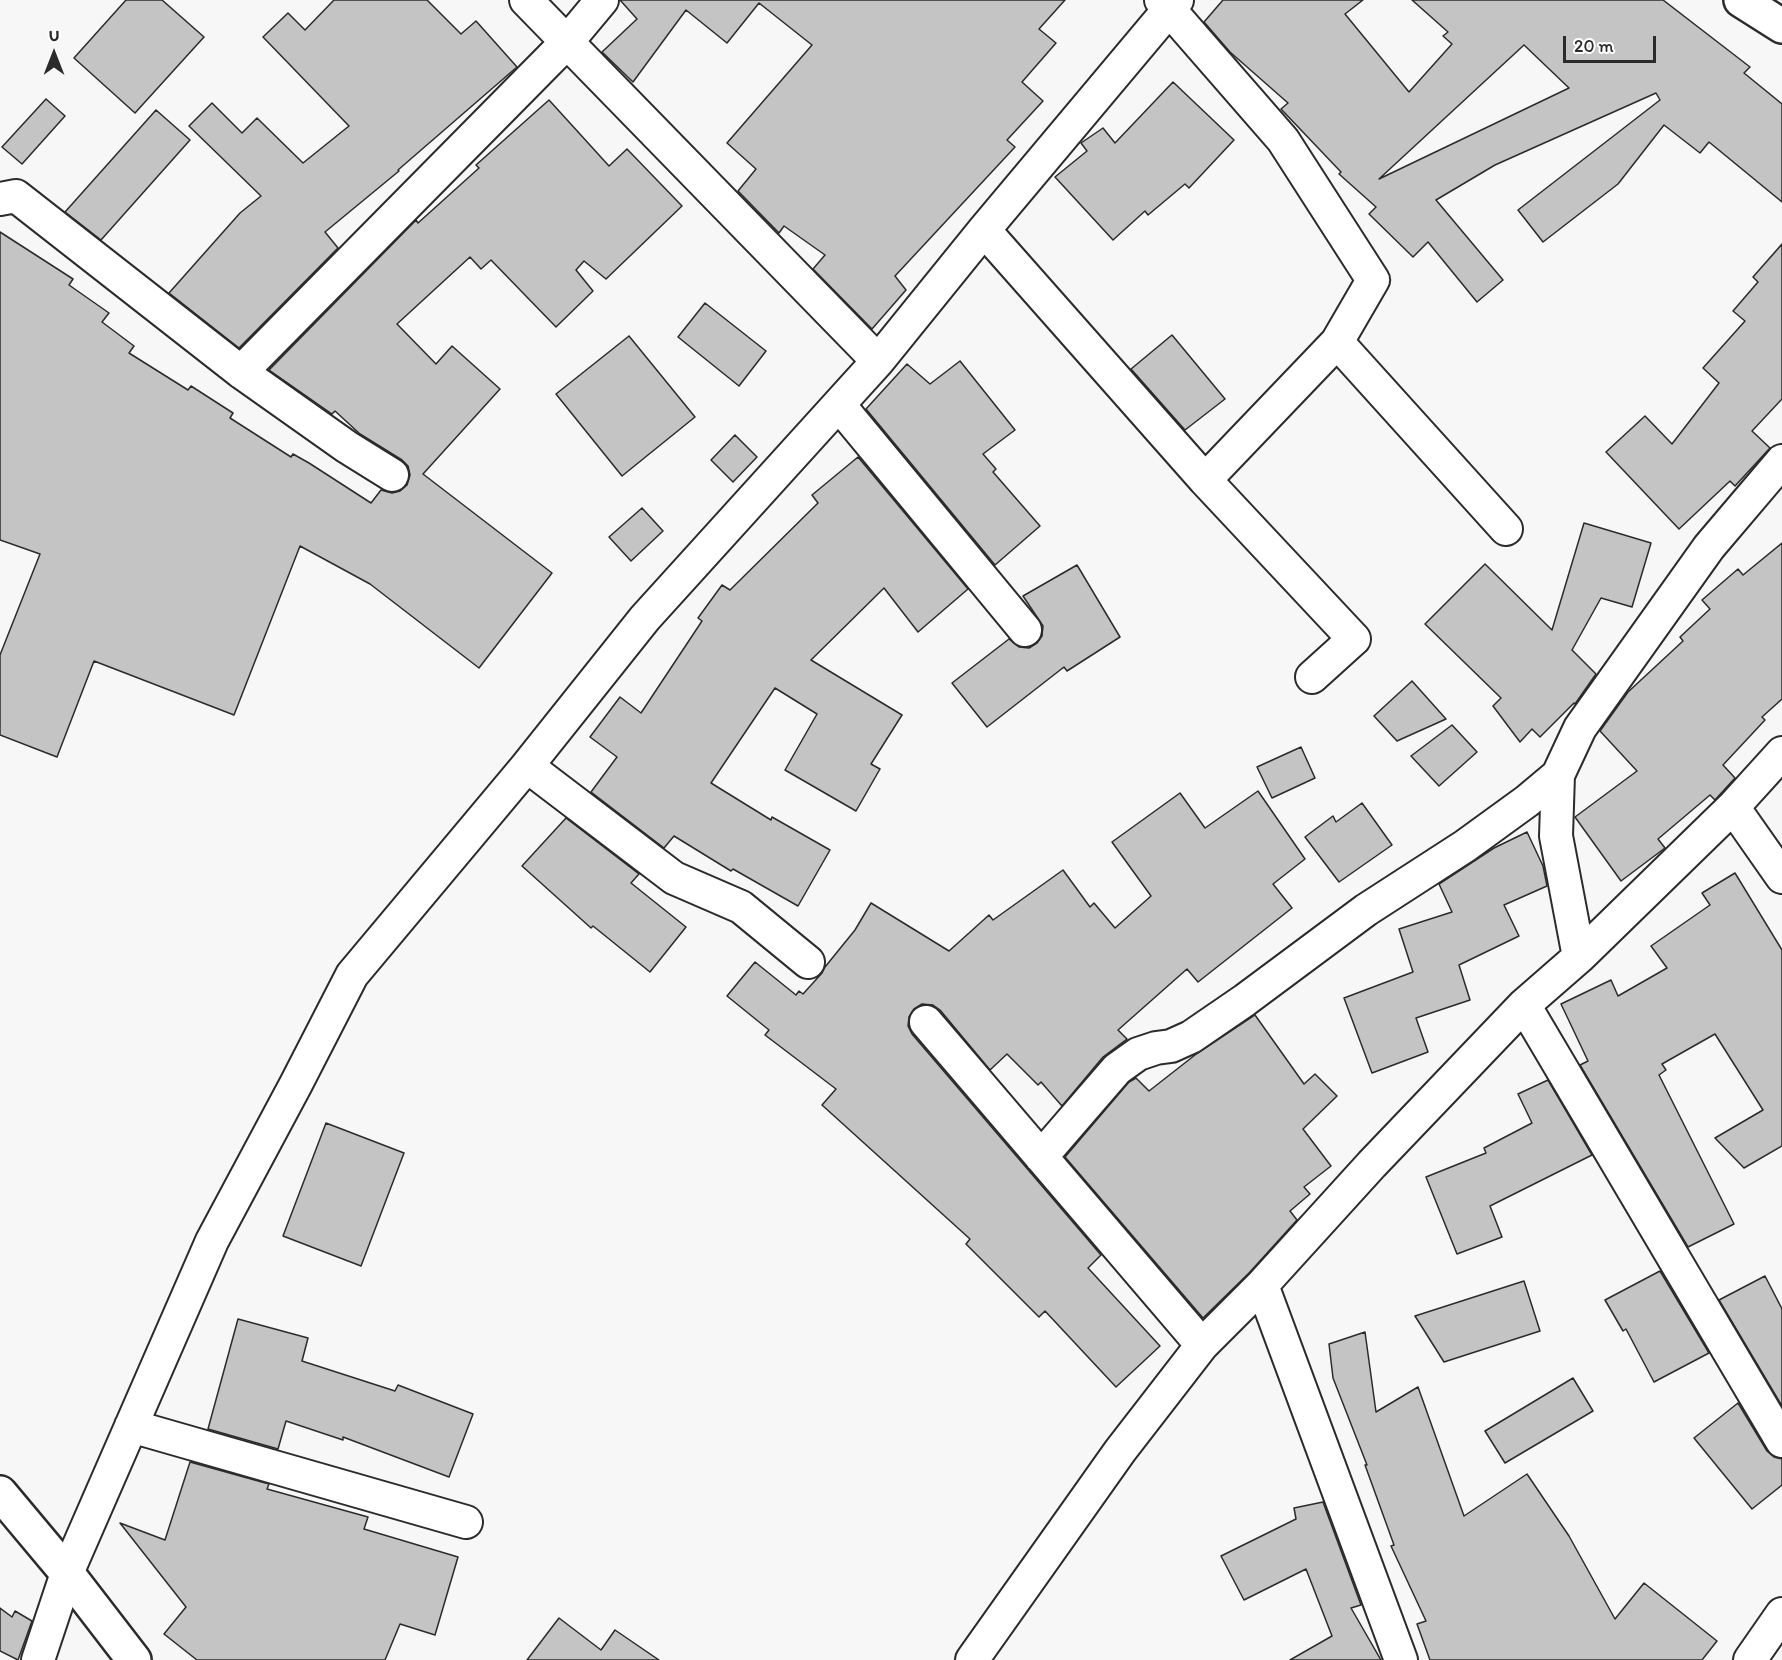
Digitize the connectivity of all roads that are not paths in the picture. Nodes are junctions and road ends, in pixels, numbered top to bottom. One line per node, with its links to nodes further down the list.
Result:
1 (526, 0): 6 (street)
2 (602, 0): 6 (street)
3 (1741, 0): 5 (street)
4 (1170, 3): 8 (street); 9 (street)
5 (1782, 27)
6 (567, 42): 10 (street); 11 (street)
7 (0, 199): 11 (street)
8 (984, 230): 10 (street); 15 (street)
9 (1337, 342): 15 (street); 16 (street)
10 (878, 361): 12 (street)
11 (241, 372): 14 (street)
12 (838, 405): 17 (street); 20 (street)
13 (1782, 461): 21 (street)
14 (392, 475)
15 (1205, 480): 18 (street)
16 (1506, 530)
17 (1025, 630)
18 (1312, 677)
19 (1782, 753): 22 (street)
20 (527, 766): 25 (street); 31 (street)
21 (1558, 775): 24 (street); 28 (street)
22 (1732, 807): 23 (street); 24 (street)
23 (1782, 877)
24 (1579, 957): 26 (street)
25 (808, 962)
26 (1524, 1005): 29 (street); 32 (street)
27 (926, 1022): 28 (street)
28 (1041, 1157): 30 (street)
29 (1262, 1285): 30 (street); 40 (street)
30 (1202, 1345): 39 (street)
31 (131, 1426): 34 (street); 35 (street)
32 (1782, 1442)
33 (0, 1493): 35 (street)
34 (465, 1522)
35 (67, 1573): 37 (street); 38 (street)
36 (1782, 1614): 41 (street)
37 (38, 1660)
38 (134, 1660)
39 (972, 1660)
40 (1401, 1660)
41 (1750, 1660)

